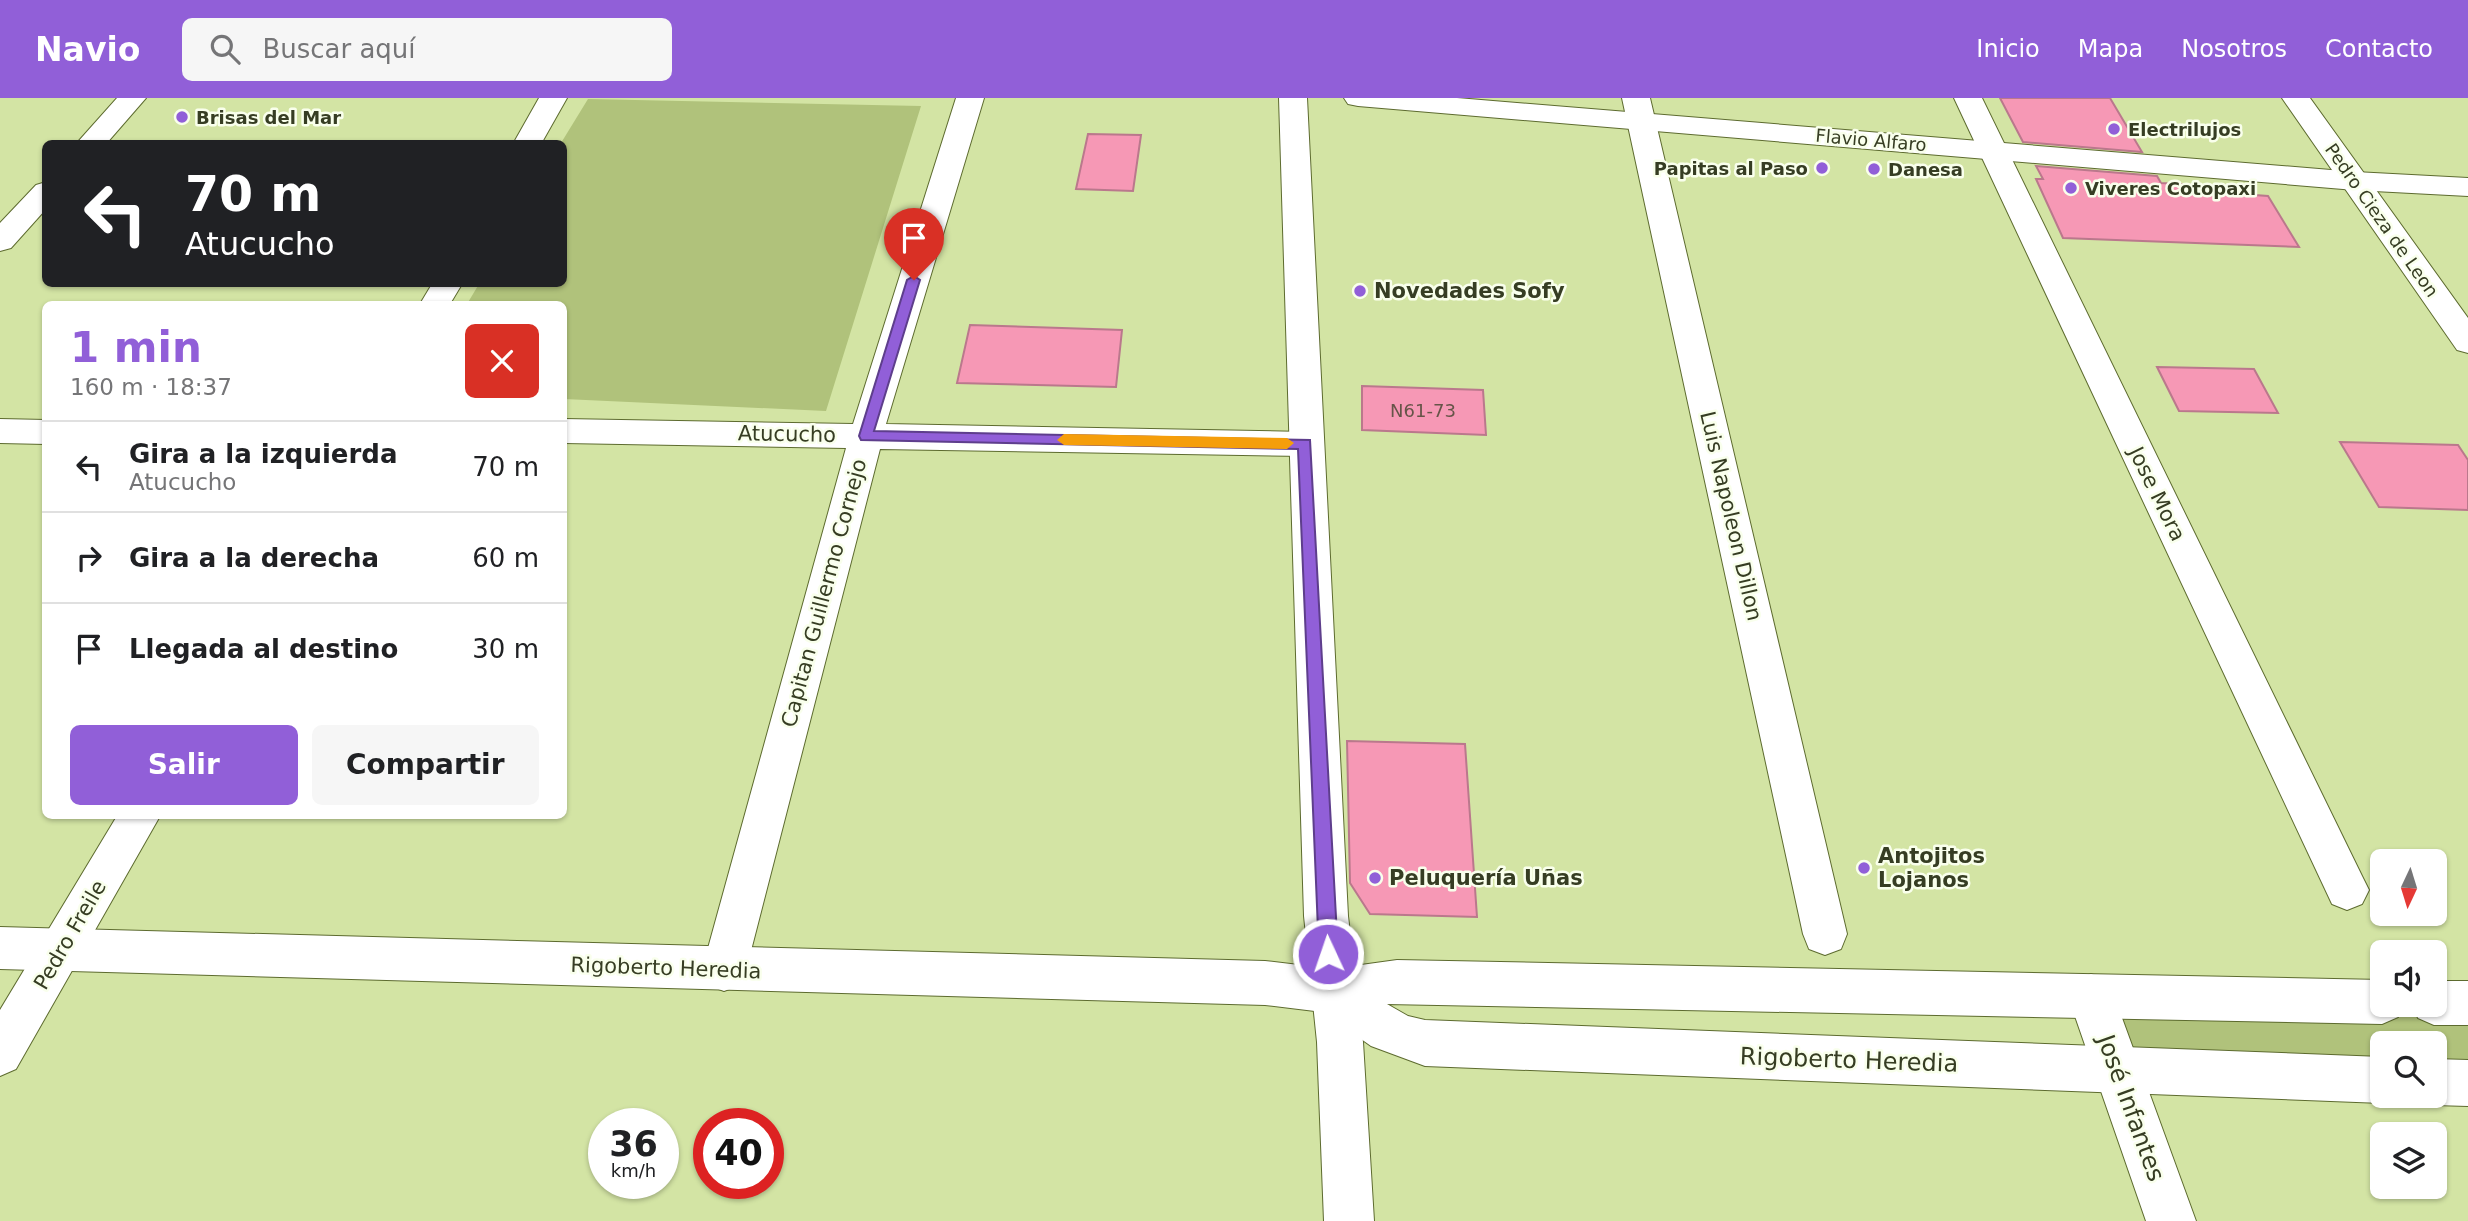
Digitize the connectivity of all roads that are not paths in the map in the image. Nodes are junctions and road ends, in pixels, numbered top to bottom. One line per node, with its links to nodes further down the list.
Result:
1 (132, 98): 9 (street)
2 (553, 98): 10 (street)
3 (970, 98): 20 (street, Capitan Guillermo Cornejo)
4 (1293, 98): 21 (street)
5 (1358, 98): 8 (street, Flavio Alfaro)
6 (1968, 98): 11 (street, Jose Mora)
7 (2296, 98): 12 (street, Pedro Cieza de Leon)
8 (1639, 110): 11 (street, Flavio Alfaro); 24 (street, Luis Napoleon Dillon)
9 (94, 140)
10 (529, 140)
11 (1993, 150): 12 (street, Flavio Alfaro); 23 (street, Jose Mora)
12 (2355, 181): 13 (street, Flavio Alfaro); 16 (street, Pedro Cieza de Leon)
13 (2468, 187)
14 (42, 195): 15 (street)
15 (0, 241)
16 (2468, 342)
17 (0, 431): 19 (street)
18 (567, 431): 20 (street, Atucucho)
19 (42, 432)
20 (866, 436): 21 (street, Atucucho); 27 (street, Capitan Guillermo Cornejo)
21 (1305, 444): 28 (street)
22 (137, 819): 26 (street, Pedro Freile)
23 (2347, 890)
24 (1825, 934)
25 (0, 948): 26 (street, Rigoberto Heredia)
26 (62, 950): 27 (street, Rigoberto Heredia); 33 (street, Pedro Freile)
27 (724, 970): 28 (street, Rigoberto Heredia)
28 (1332, 991): 29 (street, Rigoberto Heredia); 34 (street, Rigoberto Heredia); 38 (street)
29 (2091, 996): 30 (street, Rigoberto Heredia); 34 (street, José Infantes)
30 (2370, 1002)
31 (2447, 1003): 32 (street)
32 (2468, 1003)
33 (0, 1053)
34 (2116, 1071): 35 (street, Rigoberto Heredia); 39 (street, José Infantes)
35 (2370, 1080)
36 (2447, 1082): 37 (street)
37 (2468, 1083)
38 (1349, 1221)
39 (2171, 1221)

